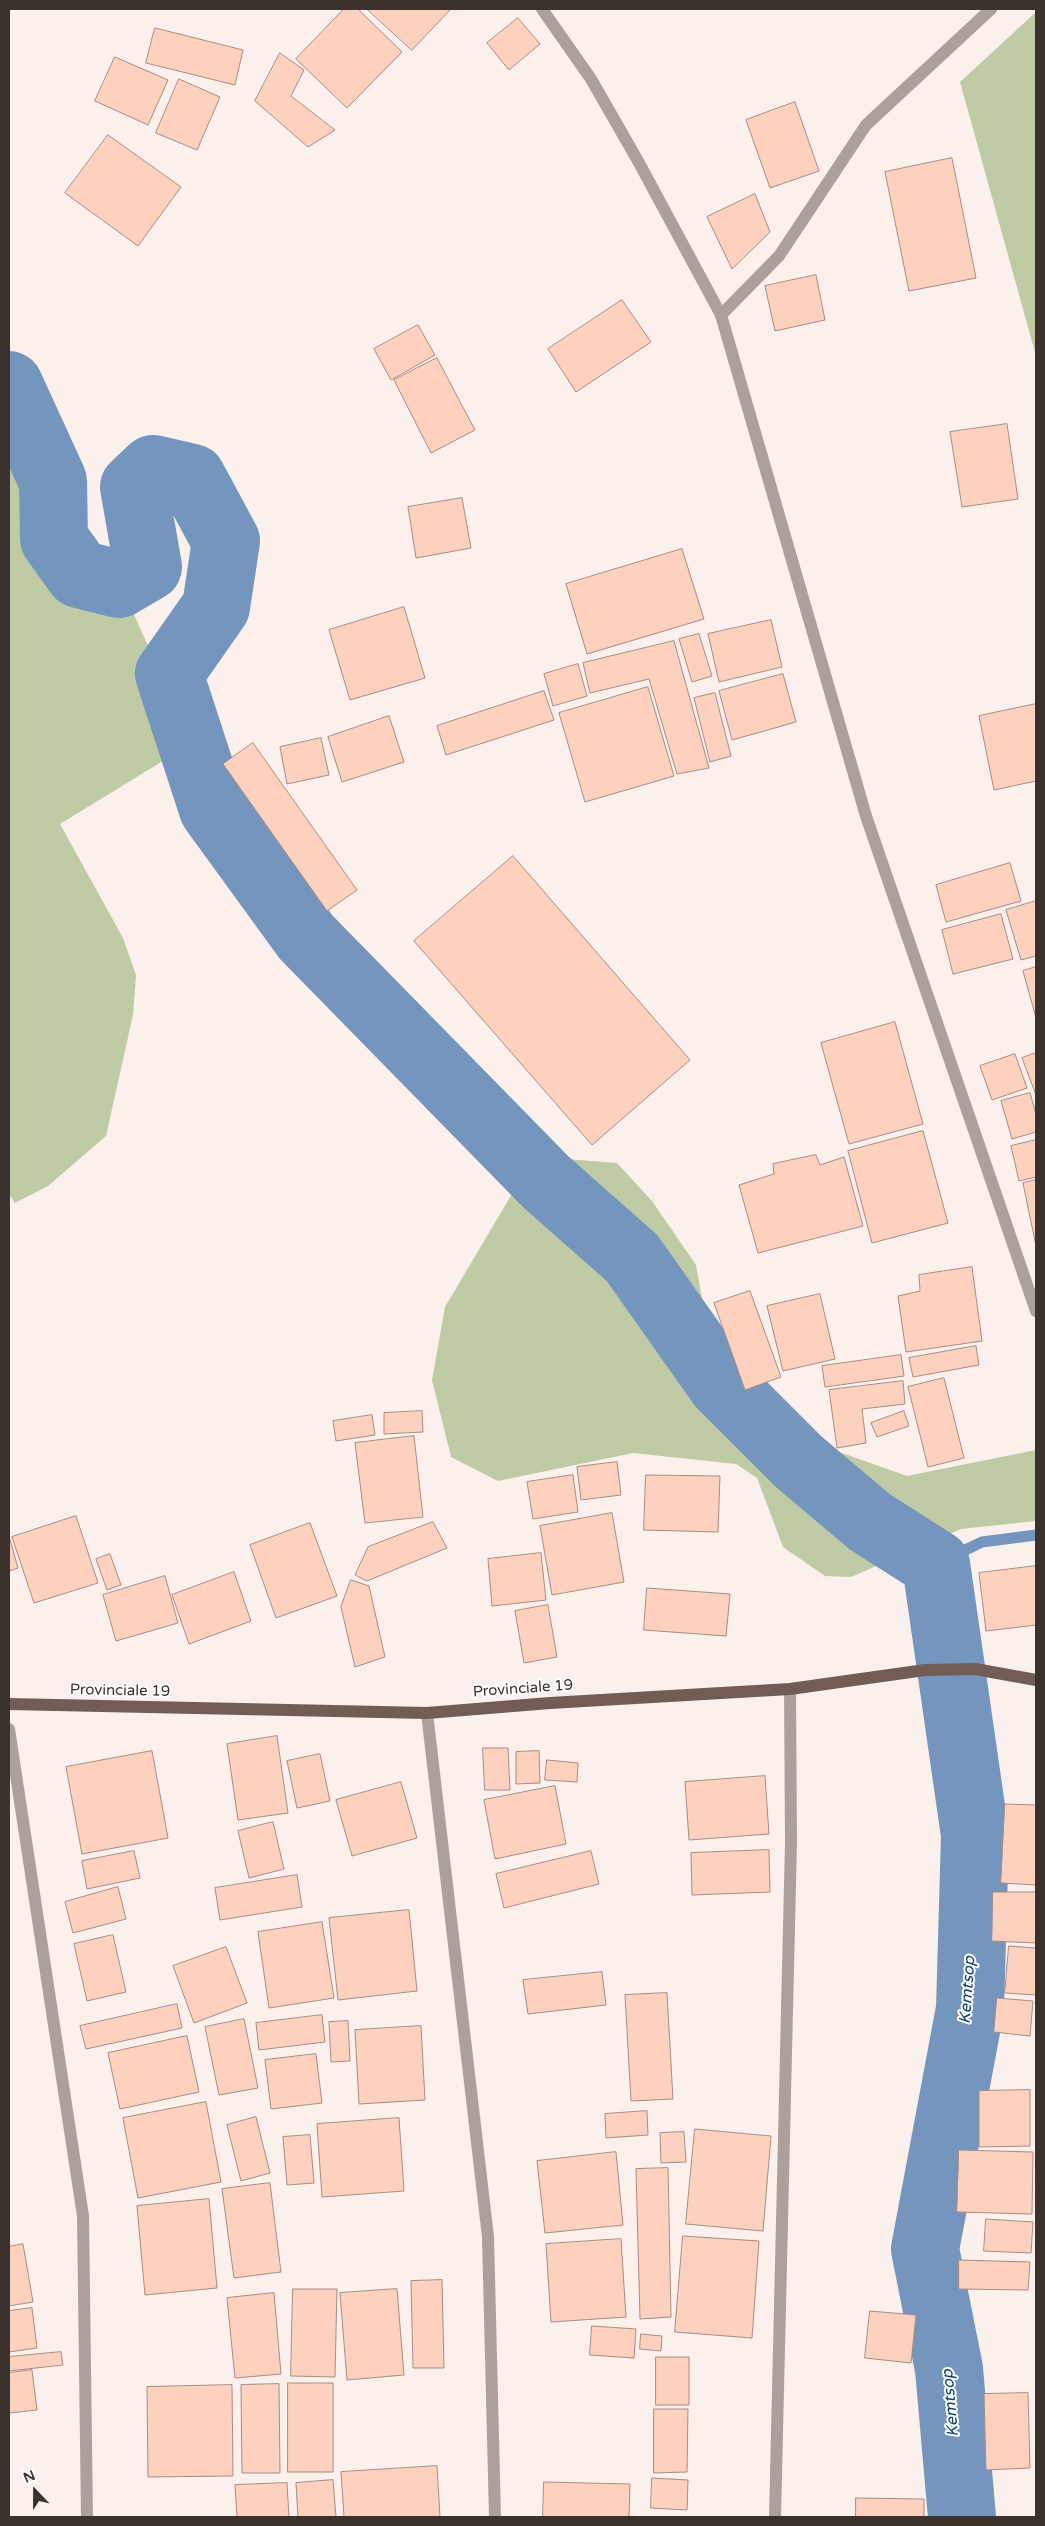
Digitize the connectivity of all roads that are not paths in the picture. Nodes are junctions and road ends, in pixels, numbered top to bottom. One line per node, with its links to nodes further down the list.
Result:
1 (542, 9): 3 (street)
2 (991, 9): 3 (street)
3 (721, 315): 4 (street)
4 (1033, 1290): 5 (street)
5 (1036, 1311)
6 (1036, 1680): 7 (main road, Provinciale 19)
7 (790, 1689): 9 (main road, Provinciale 19); 13 (street)
8 (9, 1704): 9 (main road, Provinciale 19)
9 (427, 1713): 12 (street)
10 (9, 1729): 11 (street)
11 (87, 2517)
12 (495, 2517)
13 (774, 2517)

